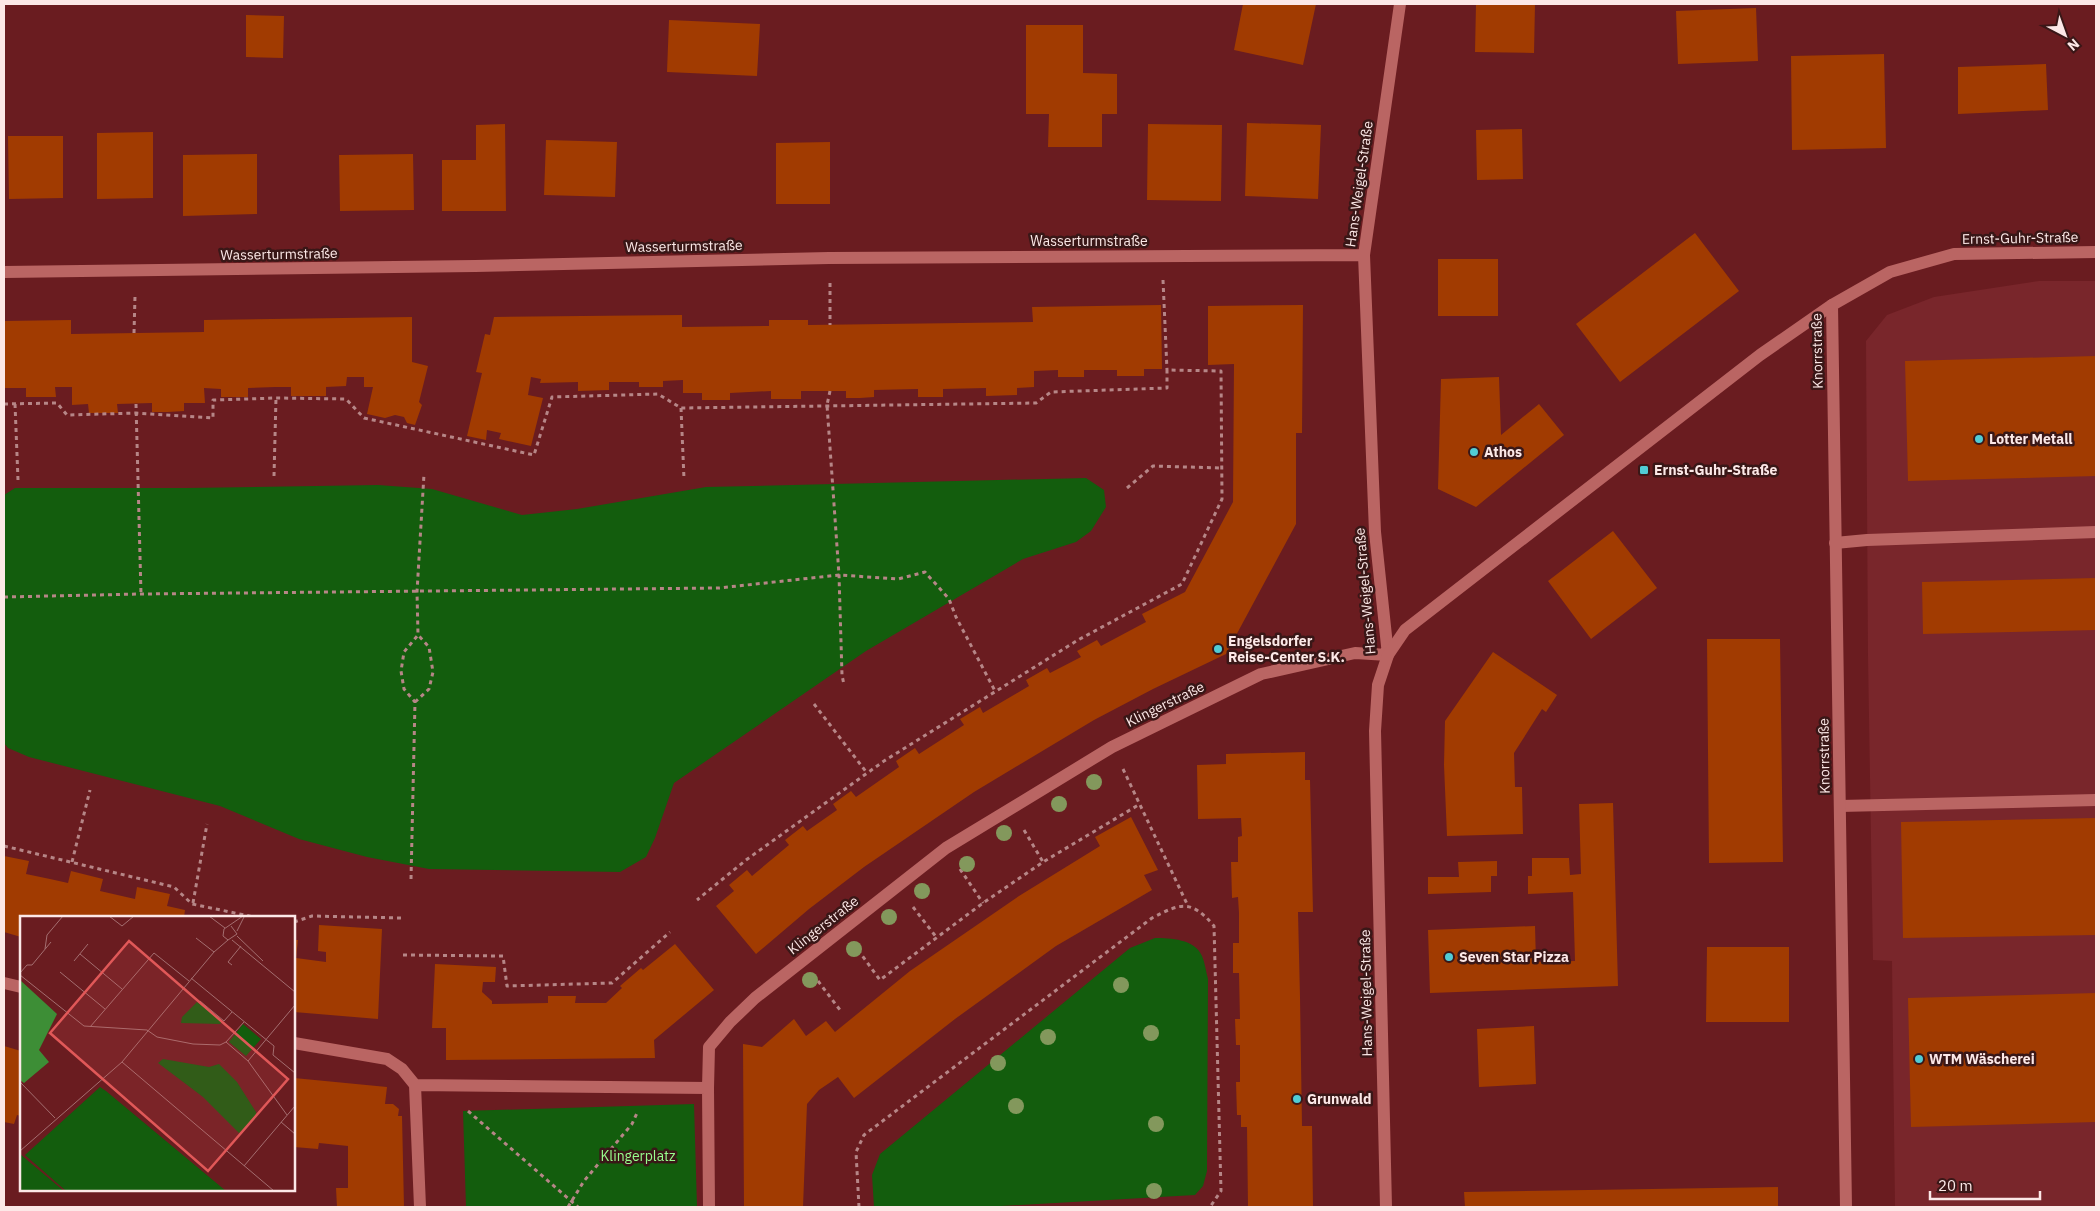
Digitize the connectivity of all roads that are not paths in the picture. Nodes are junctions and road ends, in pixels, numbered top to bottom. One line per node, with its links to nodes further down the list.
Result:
1 (1400, 4): 3 (street, Hans-Weigel-Straße)
2 (2096, 252): 5 (street, Ernst-Guhr-Straße)
3 (1364, 255): 4 (street, Wasserturmstraße); 8 (street, Hans-Weigel-Straße)
4 (4, 272)
5 (1832, 305): 7 (street, Knorrstraße); 8 (street, Ernst-Guhr-Straße)
6 (2096, 532): 7 (street)
7 (1835, 543): 10 (street, Knorrstraße)
8 (1388, 655): 15 (street, Klingerstraße); 18 (street, Hans-Weigel-Straße)
9 (2096, 800): 10 (street)
10 (1840, 806): 19 (street, Knorrstraße)
11 (4, 984): 12 (street)
12 (20, 988)
13 (295, 1043): 14 (street)
14 (415, 1085): 15 (street); 16 (street)
15 (708, 1088): 17 (street)
16 (420, 1207)
17 (710, 1207)
18 (1386, 1207)
19 (1846, 1207)

